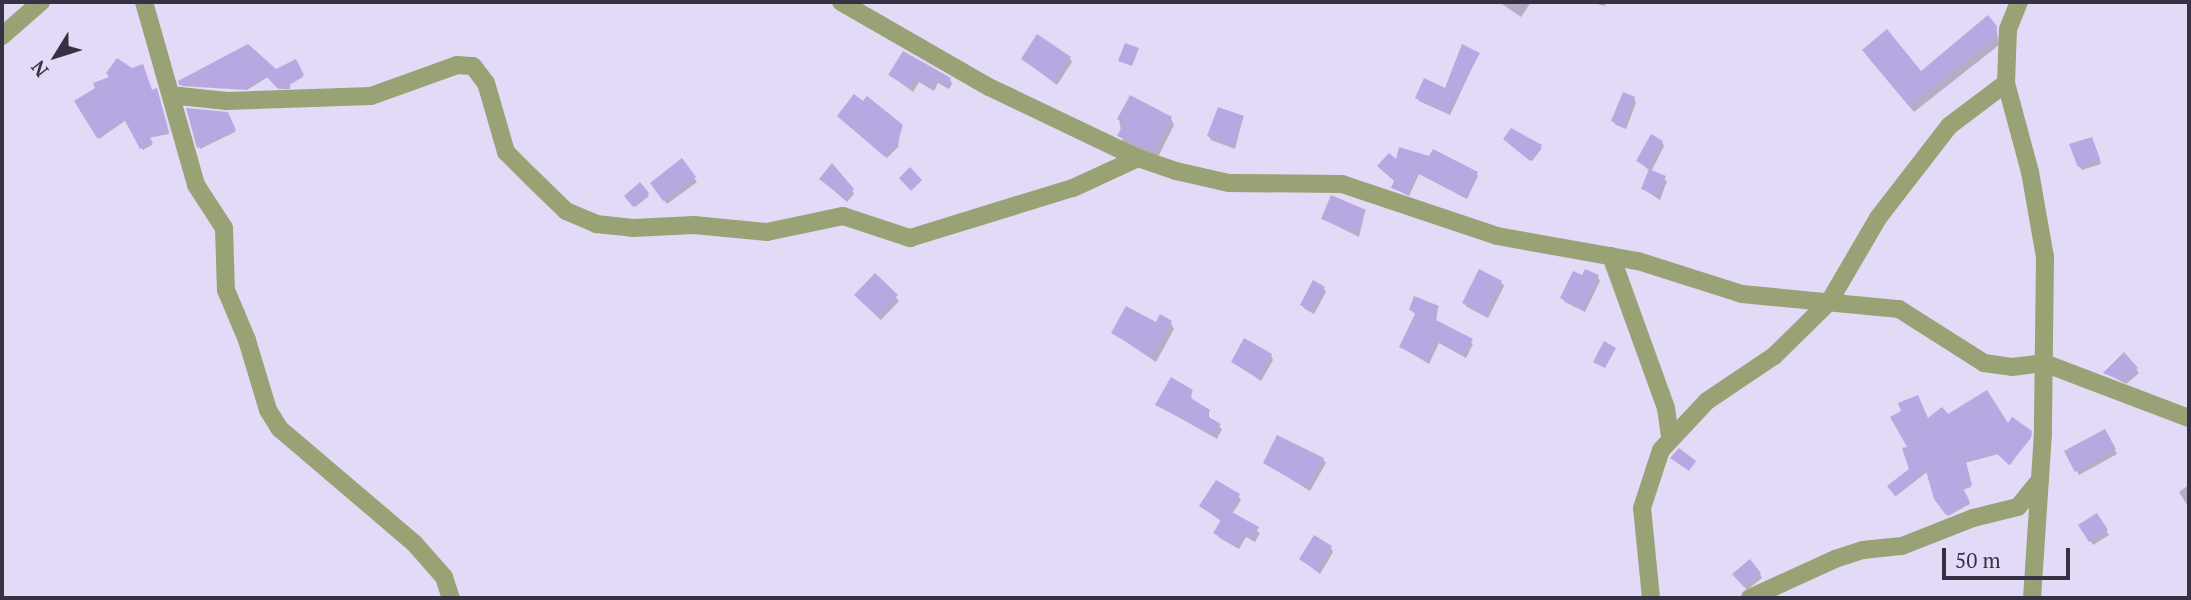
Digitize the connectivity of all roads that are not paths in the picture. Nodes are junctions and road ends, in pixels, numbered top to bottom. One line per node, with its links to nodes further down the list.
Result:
1 (41, 2): 5 (street)
2 (144, 2): 7 (street)
3 (841, 2): 8 (street)
4 (2019, 2): 6 (street)
5 (2, 36)
6 (2006, 83): 10 (street); 11 (street)
7 (174, 102): 8 (street); 15 (street)
8 (1138, 158): 9 (street)
9 (1611, 256): 10 (street); 13 (street)
10 (1829, 302): 11 (street); 13 (street)
11 (2044, 363): 12 (street); 14 (street)
12 (2189, 418)
13 (1670, 438): 16 (street)
14 (2040, 480): 17 (street); 18 (street)
15 (451, 598)
16 (1651, 598)
17 (1750, 598)
18 (2032, 598)

